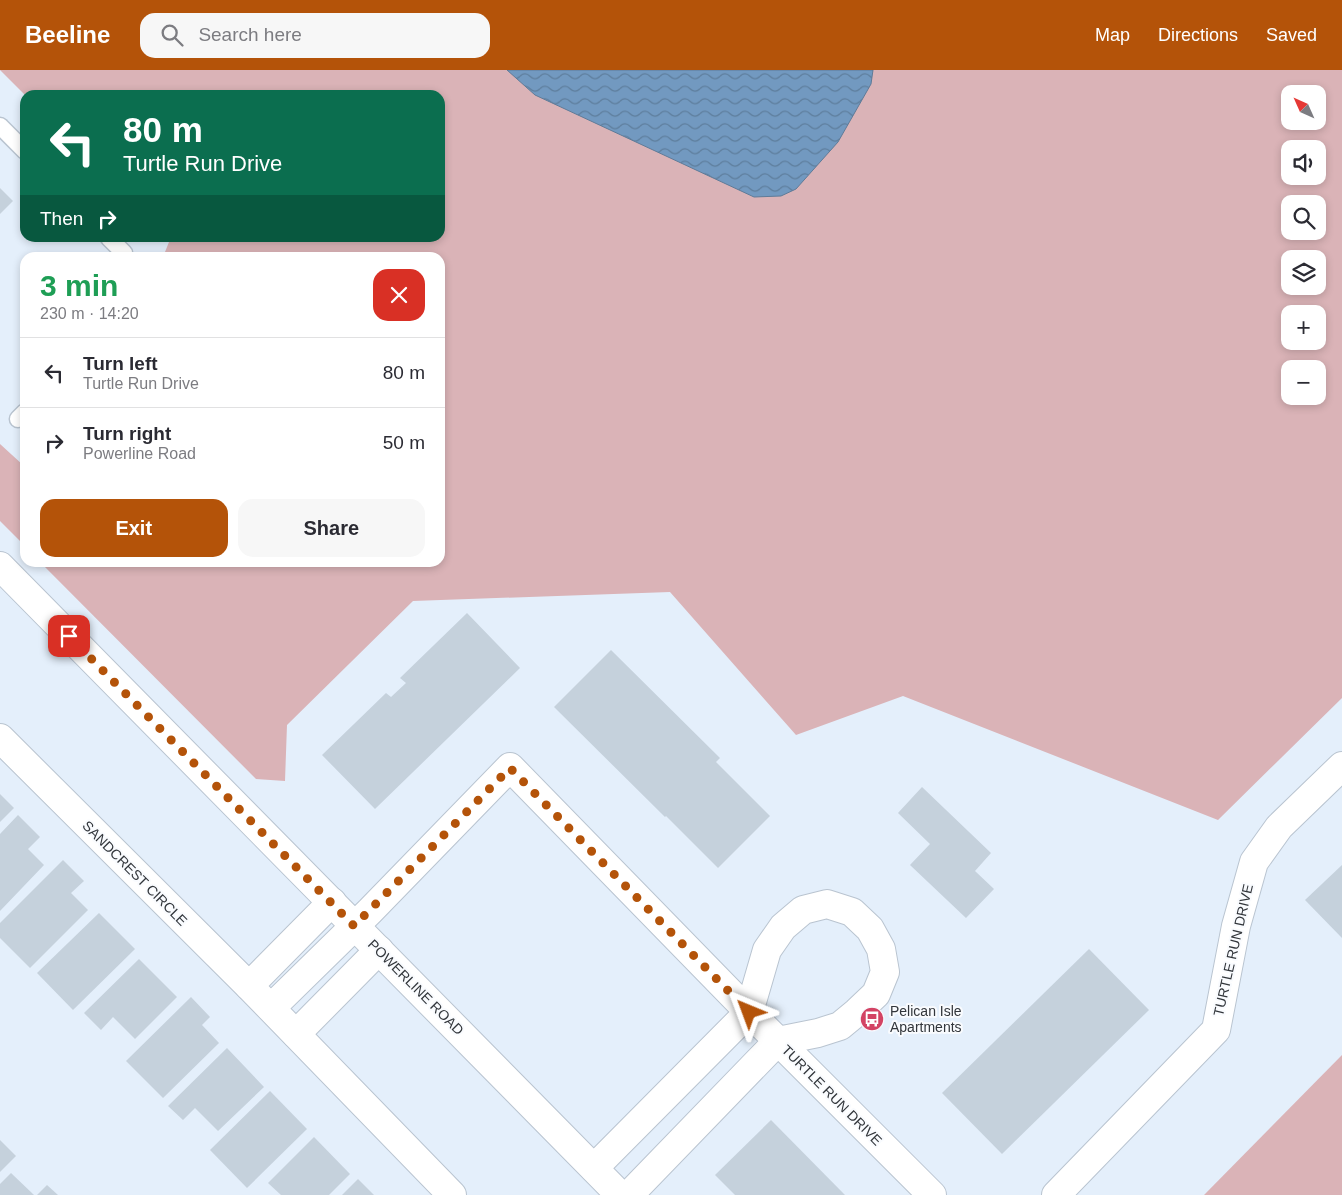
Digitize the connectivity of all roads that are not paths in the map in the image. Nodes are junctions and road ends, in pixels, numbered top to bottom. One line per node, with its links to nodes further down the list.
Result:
1 (0, 126): 2 (lane)
2 (20, 146)
3 (112, 242): 4 (lane)
4 (123, 252)
5 (0, 566): 8 (street, POWERLINE ROAD)
6 (0, 738): 11 (street, SANDCREST CIRCLE)
7 (1342, 766): 21 (street, TURTLE RUN DRIVE)
8 (332, 902): 9 (street, POWERLINE ROAD); 11 (street)
9 (354, 926): 10 (street, POWERLINE ROAD); 12 (street); 13 (street, TURTLE RUN DRIVE)
10 (378, 950): 14 (street); 16 (street, POWERLINE ROAD)
11 (249, 986): 12 (street, SANDCREST CIRCLE)
12 (270, 1008): 14 (street, SANDCREST CIRCLE)
13 (749, 1012): 15 (street, TURTLE RUN DRIVE); 15 (street); 16 (street)
14 (296, 1034): 17 (street, SANDCREST CIRCLE)
15 (778, 1040): 19 (street); 20 (street, TURTLE RUN DRIVE)
16 (594, 1168): 18 (street, POWERLINE ROAD)
17 (452, 1195)
18 (620, 1195)
19 (629, 1195)
20 (932, 1195)
21 (1056, 1195)

